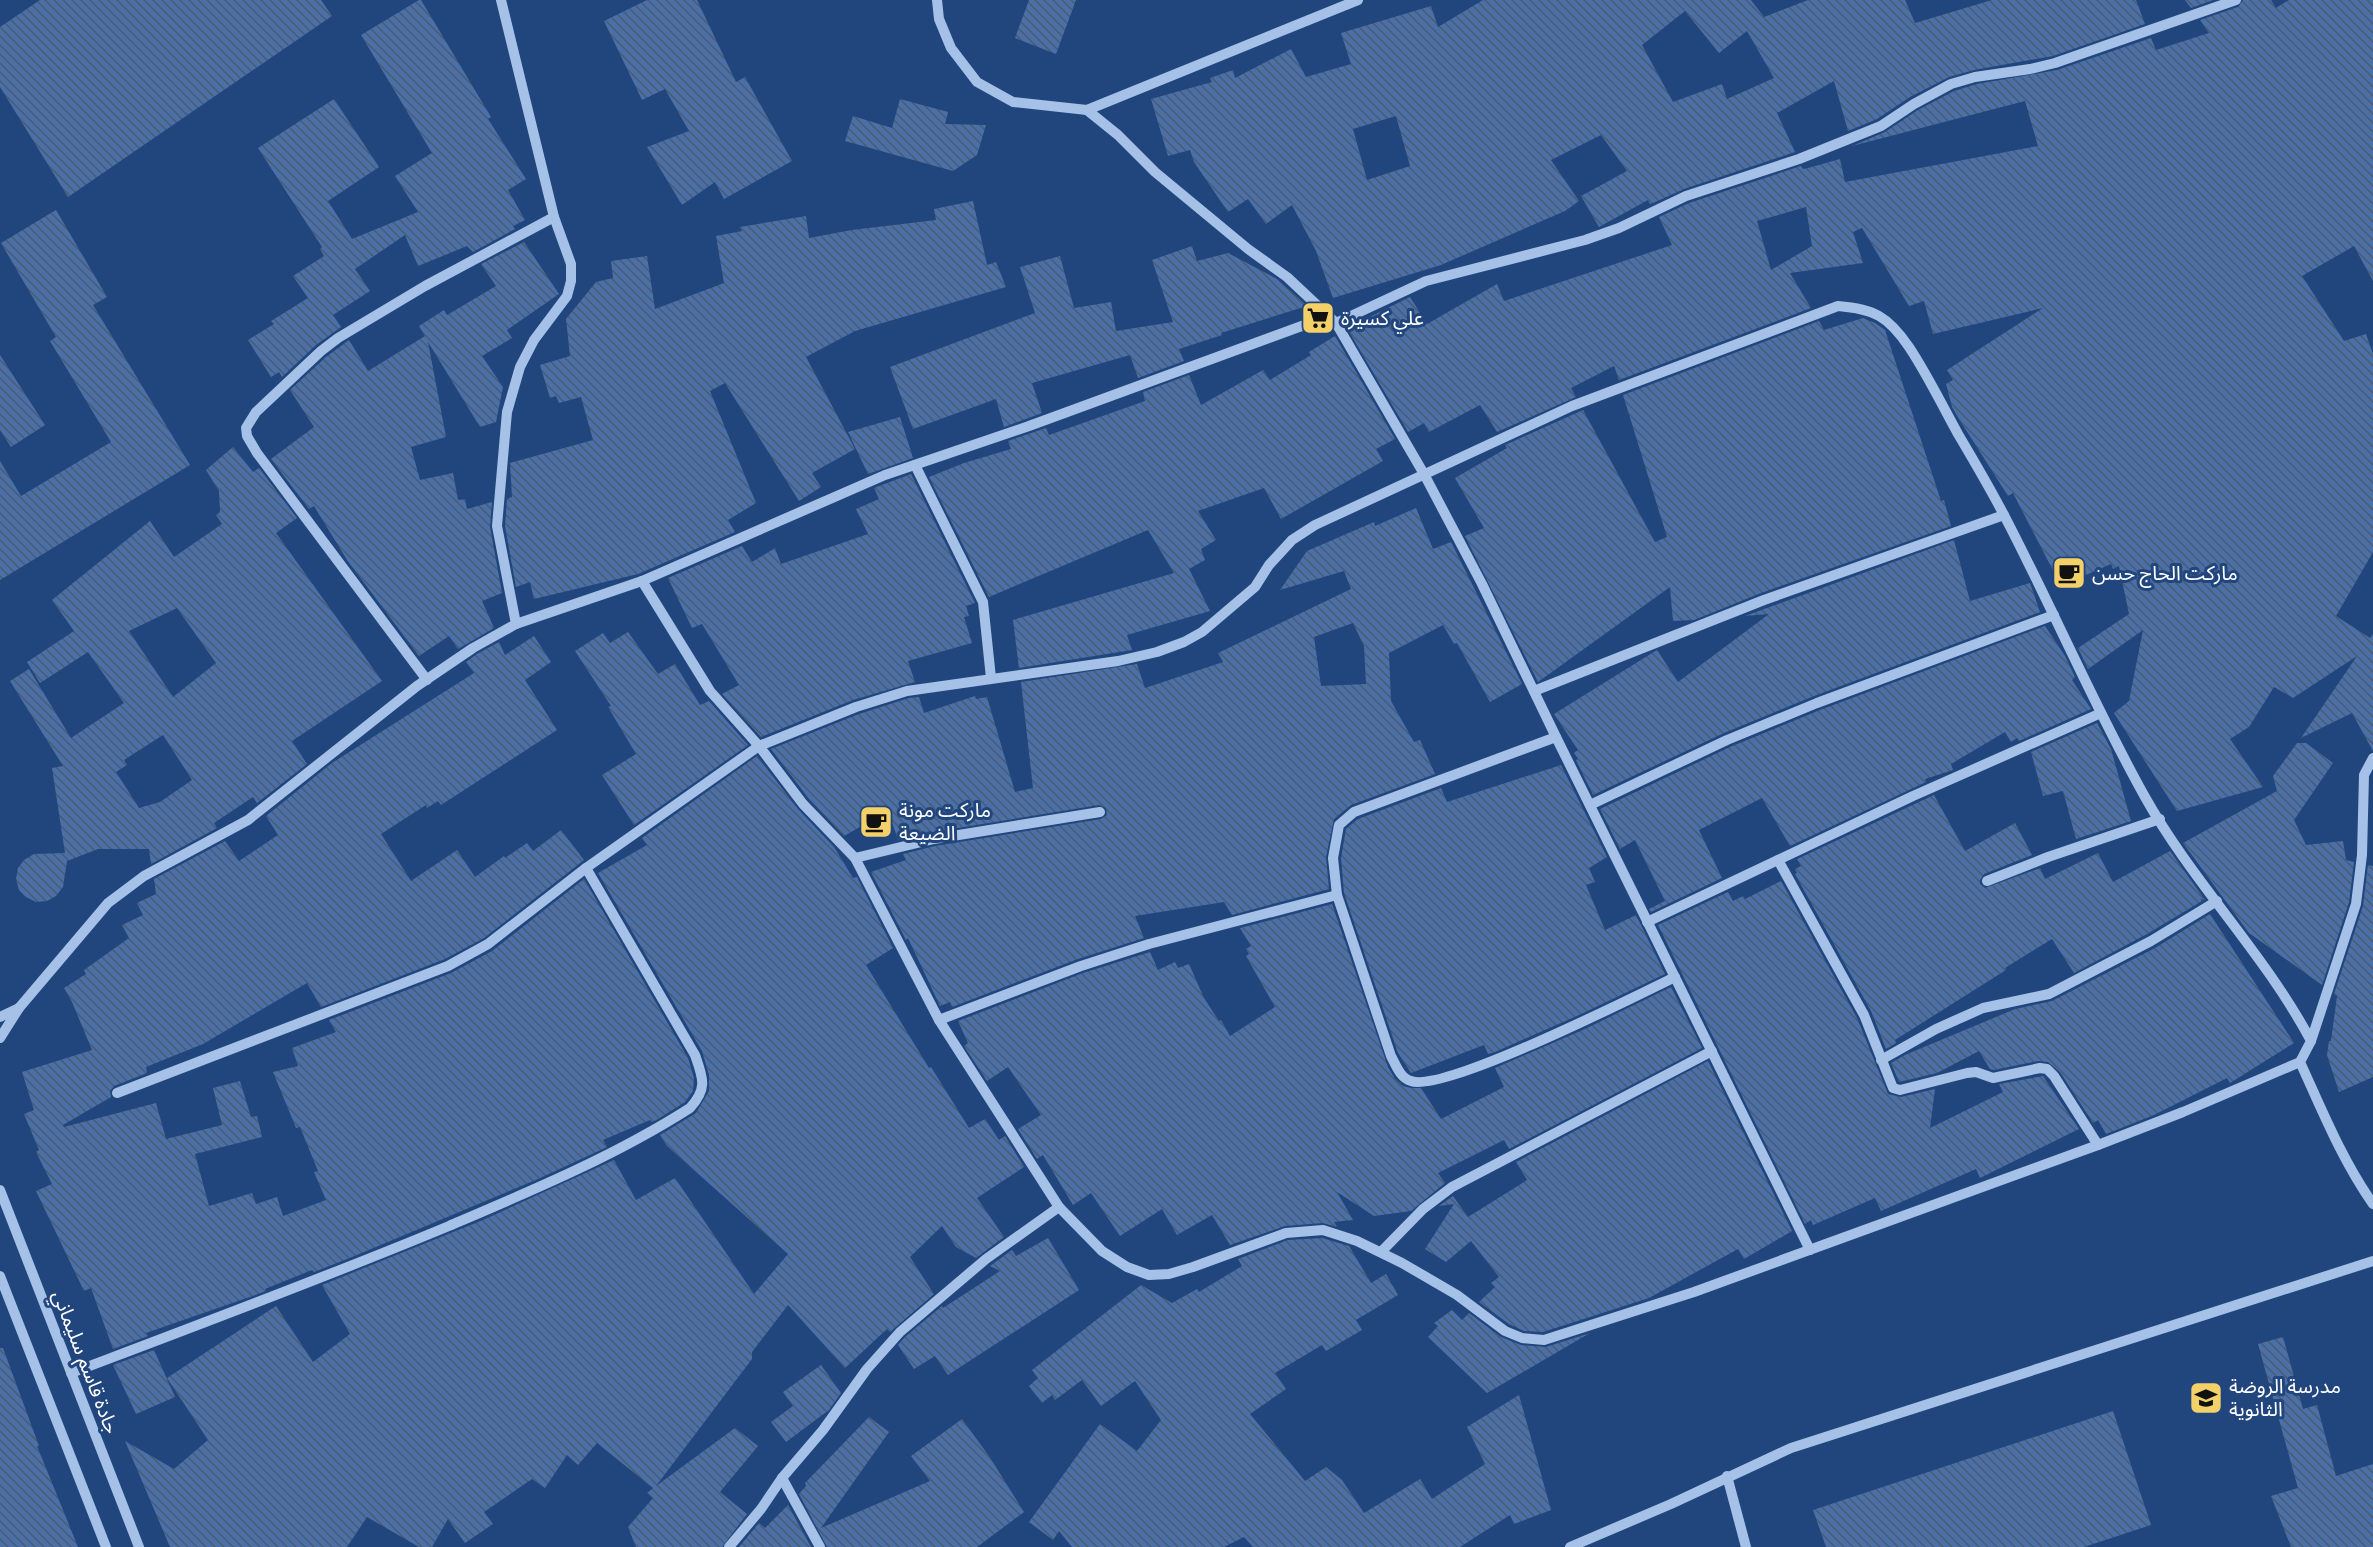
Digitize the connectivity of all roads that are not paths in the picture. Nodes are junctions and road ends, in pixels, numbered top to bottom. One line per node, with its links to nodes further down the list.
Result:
1 (501, 0): 6 (street)
2 (937, 0): 5 (street)
3 (1359, 0): 5 (street)
4 (2236, 0): 7 (street)
5 (1087, 110): 7 (street)
6 (554, 217): 13 (street); 15 (street)
7 (1333, 319): 8 (street); 9 (street)
8 (915, 465): 11 (street); 14 (street)
9 (1424, 474): 10 (street); 14 (street); 16 (street)
10 (2004, 515): 12 (street); 16 (street)
11 (642, 581): 13 (street); 19 (street)
12 (2054, 615): 17 (street); 21 (street)
13 (516, 624): 15 (street)
14 (991, 678): 19 (street)
15 (427, 680): 32 (street)
16 (1534, 691): 18 (street)
17 (2101, 713): 23 (street); 25 (street)
18 (1556, 737): 21 (street); 28 (street)
19 (759, 746): 24 (street); 26 (street)
20 (2373, 758): 36 (street)
21 (1590, 805): 30 (street)
22 (1100, 812): 24 (street)
23 (2160, 819): 27 (street); 29 (street)
24 (855, 858): 34 (street)
25 (1778, 860): 30 (street); 38 (street)
26 (586, 868): 40 (street); 49 (street)
27 (1987, 881)
28 (1337, 895): 31 (street); 34 (street)
29 (2217, 901): 36 (street); 38 (street)
30 (1647, 922): 31 (street)
31 (1675, 977): 37 (street)
32 (20, 1008): 33 (street); 35 (street)
33 (0, 1017)
34 (939, 1020): 44 (street)
35 (0, 1038)
36 (2311, 1041): 39 (street)
37 (1712, 1051): 45 (street); 46 (street)
38 (1881, 1060): 41 (street)
39 (2300, 1062): 41 (street); 43 (street)
40 (117, 1093)
41 (2098, 1145): 45 (street)
42 (0, 1190): 49 (street, جادة قاسم سليماني)
43 (2373, 1204)
44 (1059, 1207): 46 (street); 51 (street)
45 (1810, 1250): 46 (street)
46 (1381, 1252)
47 (2373, 1261): 50 (street)
48 (0, 1276): 52 (street)
49 (71, 1373): 53 (street, جادة قاسم سليماني)
50 (1727, 1476): 56 (street); 57 (street)
51 (782, 1478): 54 (street); 55 (street)
52 (106, 1547)
53 (139, 1547)
54 (729, 1547)
55 (820, 1547)
56 (1570, 1547)
57 (1746, 1547)

